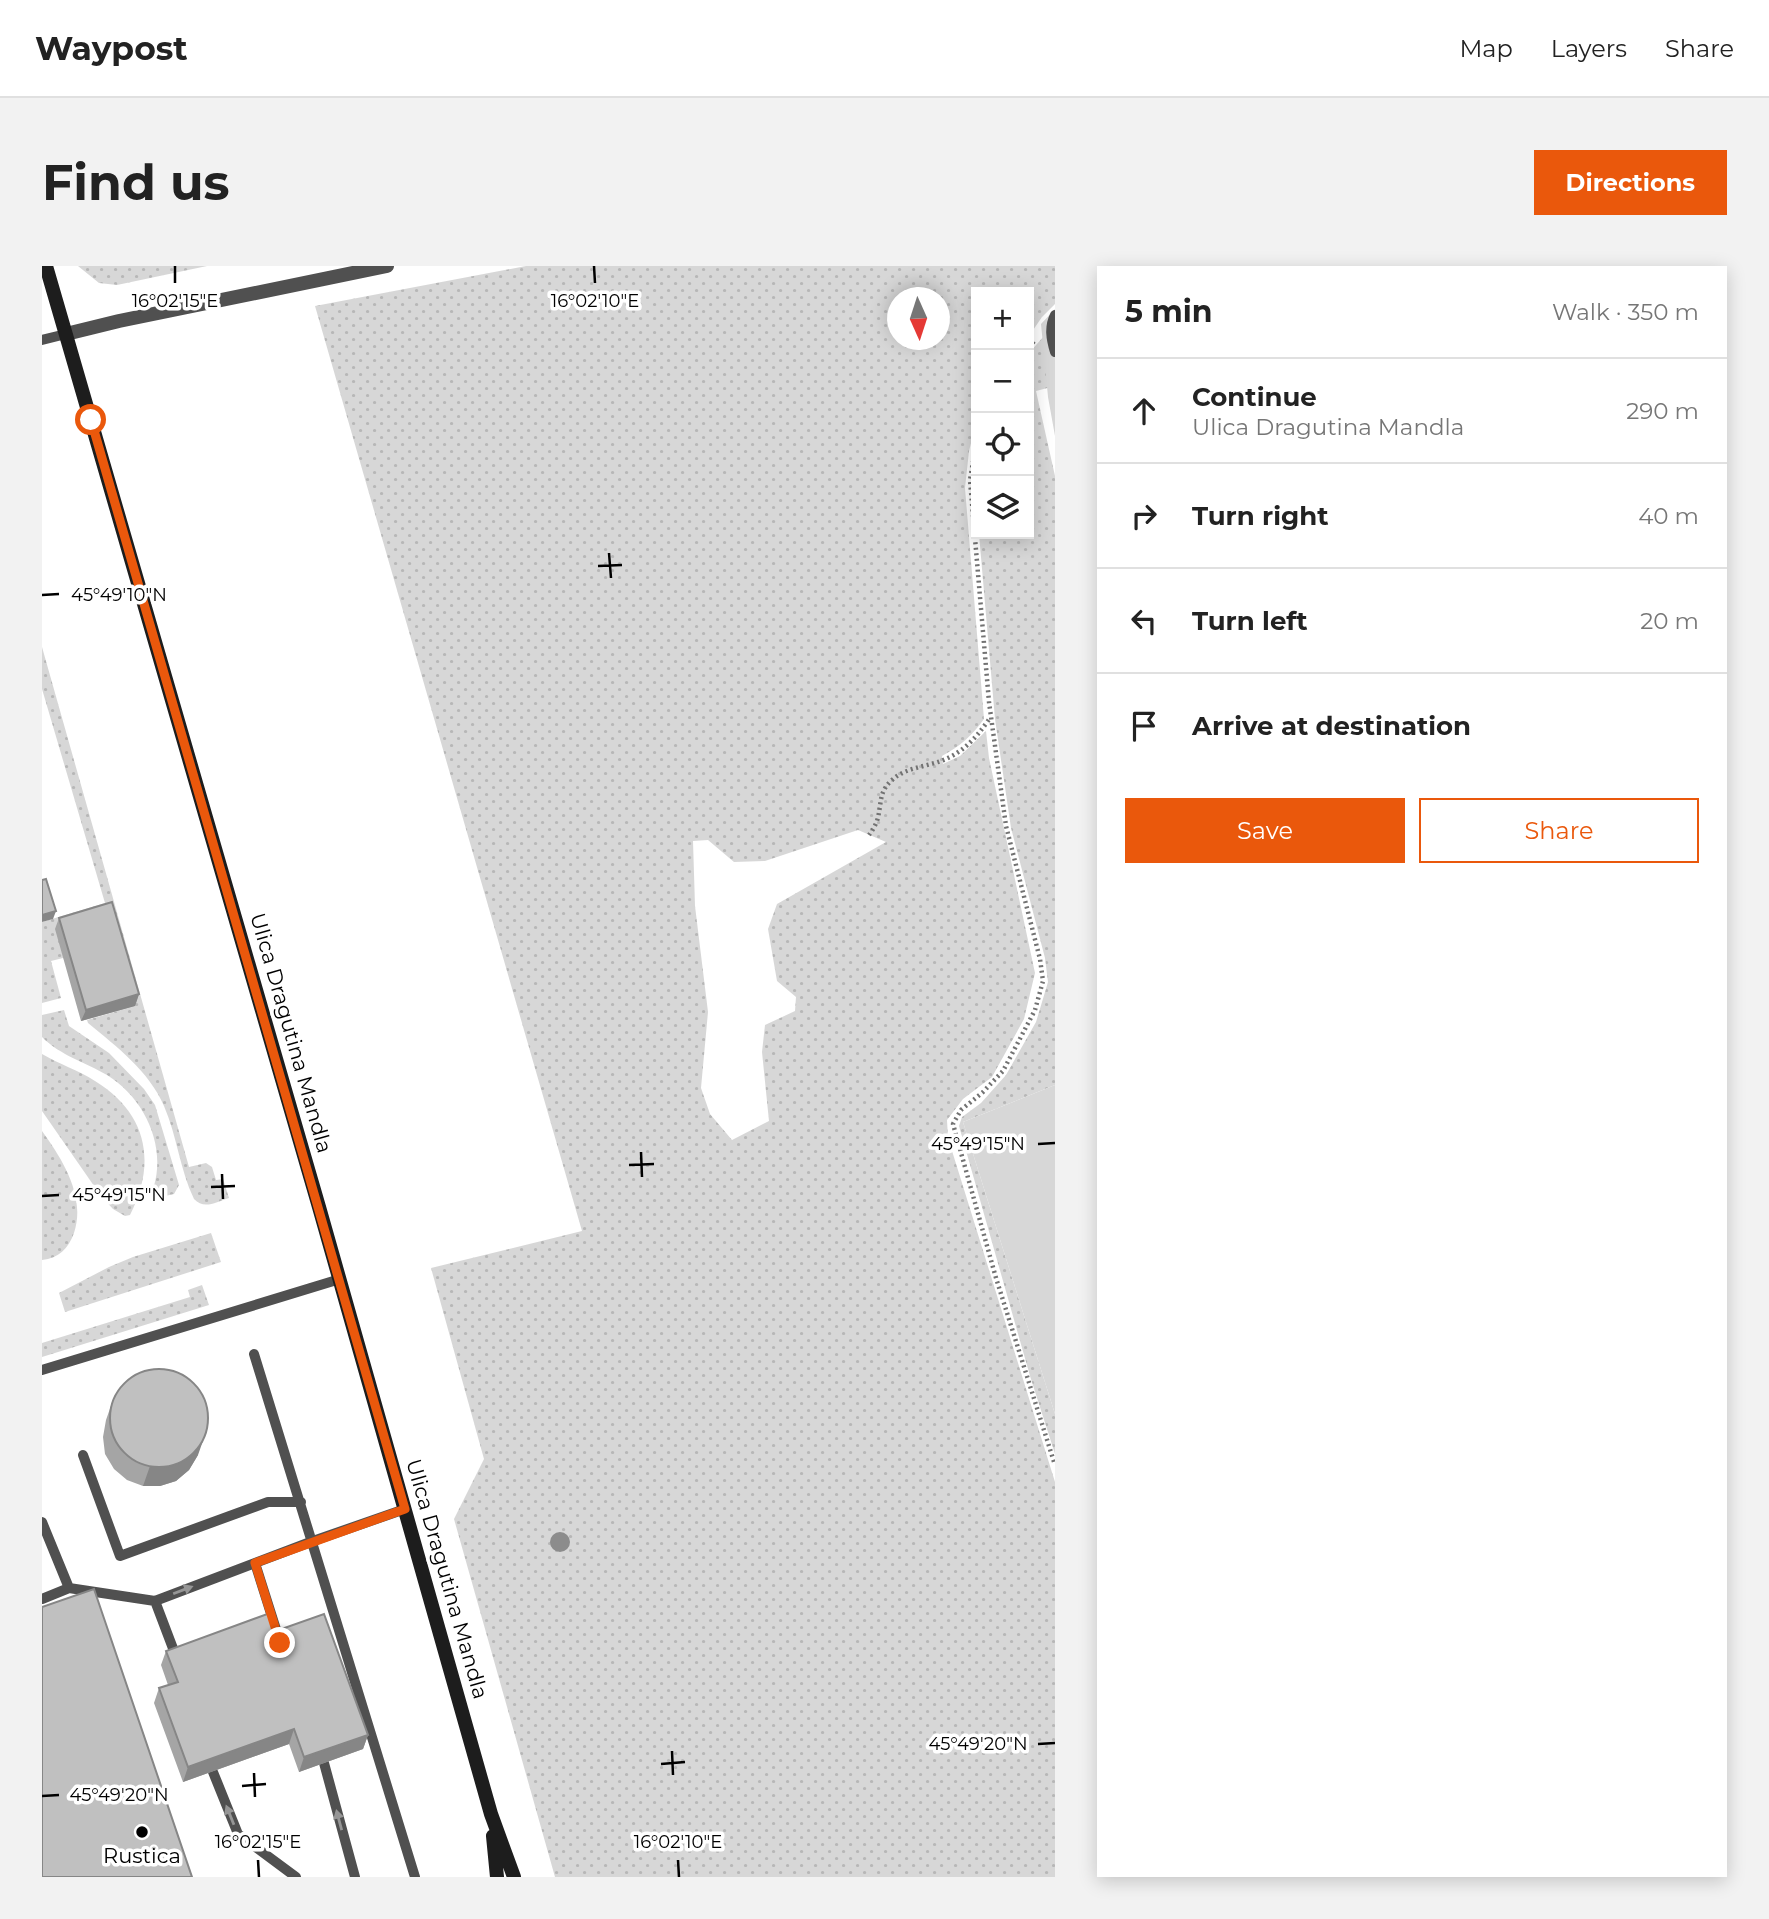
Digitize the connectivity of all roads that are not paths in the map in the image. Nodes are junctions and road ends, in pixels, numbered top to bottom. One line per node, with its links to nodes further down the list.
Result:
1 (46, 266): 4 (main road, Ulica Dragutina Mandla)
2 (387, 266): 4 (street)
3 (1055, 315): 6 (lane)
4 (66, 334): 5 (lane); 7 (main road, Ulica Dragutina Mandla)
5 (42, 340)
6 (1055, 352)
7 (340, 1279): 9 (lane); 12 (main road, Ulica Dragutina Mandla)
8 (254, 1353): 11 (lane)
9 (42, 1370)
10 (83, 1455): 11 (lane)
11 (301, 1502): 14 (lane)
12 (405, 1509): 14 (lane); 23 (main road, Ulica Dragutina Mandla)
13 (42, 1522): 16 (lane)
14 (313, 1541): 15 (lane); 26 (lane)
15 (255, 1563): 18 (lane, one-way to 15); 19 (lane)
16 (69, 1588): 17 (lane); 18 (lane)
17 (42, 1599)
18 (155, 1601): 20 (lane)
19 (280, 1643)
20 (177, 1659)
21 (324, 1763): 25 (lane, one-way to 21)
22 (213, 1772): 24 (lane, one-way to 22)
23 (491, 1814): 27 (main road, Ulica Dragutina Mandla); 28 (main road, Ulica Dragutina Mandla)
24 (296, 1877)
25 (355, 1877)
26 (415, 1877)
27 (497, 1877)
28 (514, 1877)

